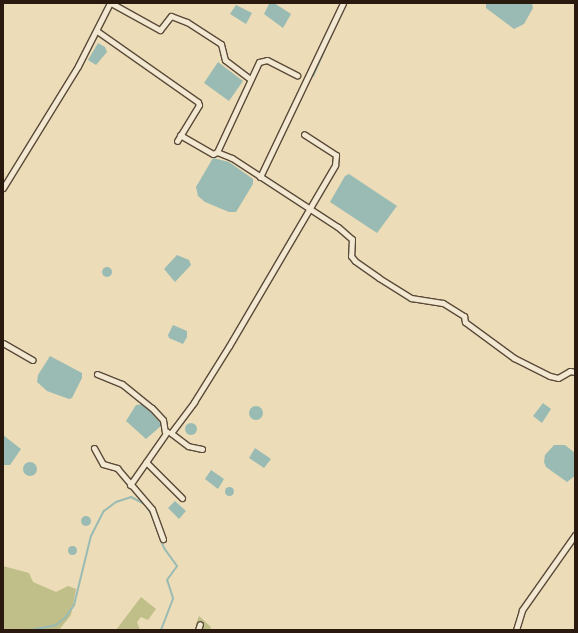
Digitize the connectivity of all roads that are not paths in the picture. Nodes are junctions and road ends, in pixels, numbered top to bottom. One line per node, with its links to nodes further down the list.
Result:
1 (110, 3): 3 (street); 5 (street)
2 (343, 3): 10 (street)
3 (97, 31): 7 (street); 11 (street)
4 (297, 75): 5 (street)
5 (250, 79): 9 (street)
6 (304, 134): 12 (street)
7 (180, 135): 8 (street); 9 (street)
8 (176, 141)
9 (217, 152): 10 (street)
10 (260, 177): 12 (street)
11 (3, 188)
12 (309, 209): 15 (street); 17 (street)
13 (3, 343): 14 (street)
14 (33, 360)
15 (575, 372)
16 (98, 374): 17 (street)
17 (168, 432): 19 (street); 20 (street)
18 (94, 448): 21 (street)
19 (202, 449)
20 (146, 462): 21 (street); 22 (street)
21 (130, 485): 24 (street)
22 (182, 498)
23 (575, 535): 25 (street)
24 (163, 539)
25 (516, 630)

